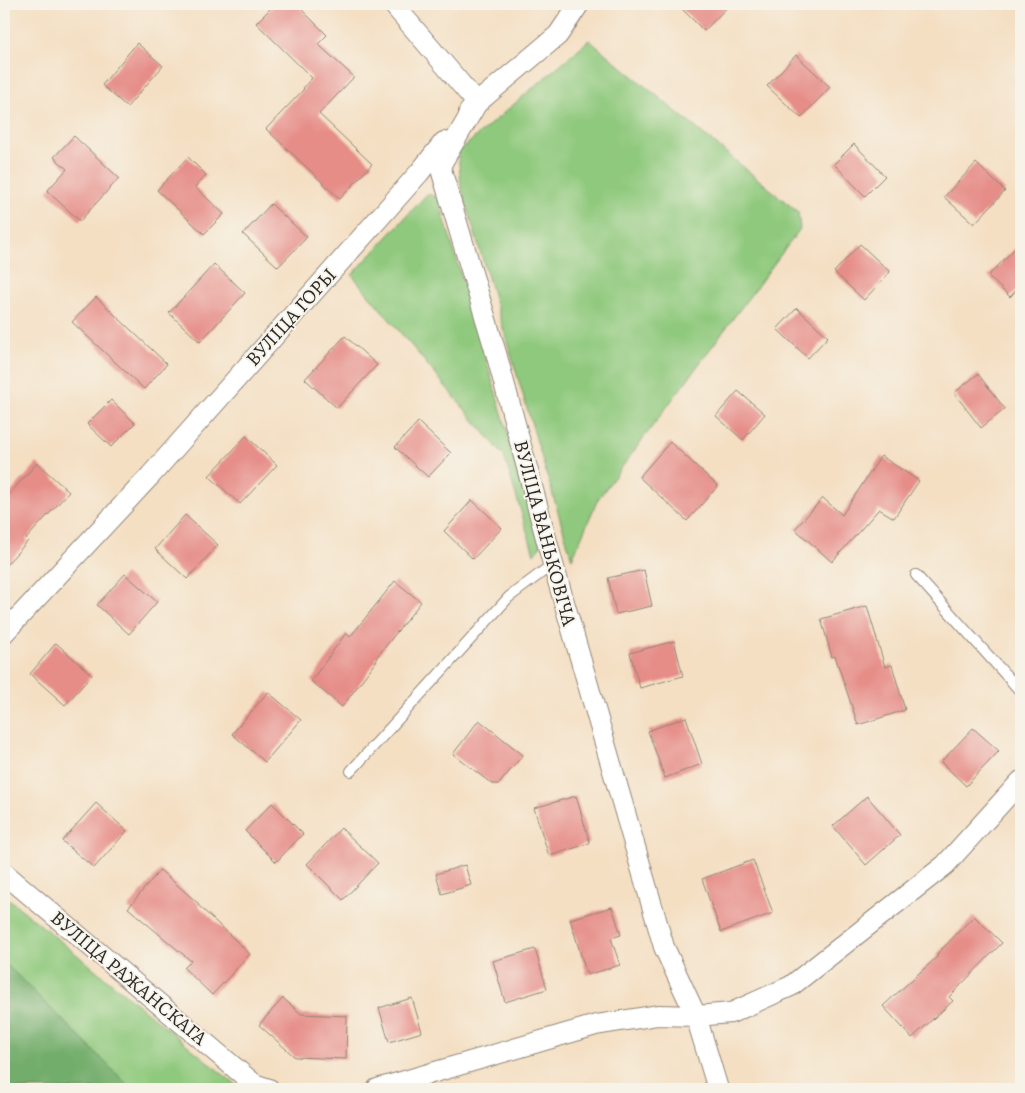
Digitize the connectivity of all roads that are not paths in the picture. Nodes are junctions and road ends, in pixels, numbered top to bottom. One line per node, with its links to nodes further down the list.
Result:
1 (393, 4): 3 (street)
2 (579, 4): 3 (street, ВУЛІЦА ГОРЫ)
3 (477, 102): 4 (street, ВУЛІЦА ВАНЬКОВІЧА); 6 (street, ВУЛІЦА ГОРЫ)
4 (553, 564): 8 (lane); 11 (street, ВУЛІЦА ВАНЬКОВІЧА)
5 (916, 575): 7 (lane)
6 (4, 634)
7 (1021, 692)
8 (351, 771)
9 (1021, 781): 11 (street)
10 (4, 872): 12 (street, ВУЛІЦА РАЖАНСКАГА)
11 (696, 1016): 13 (street); 14 (street, ВУЛІЦА ВАНЬКОВІЧА)
12 (262, 1087)
13 (377, 1089)
14 (718, 1089)

